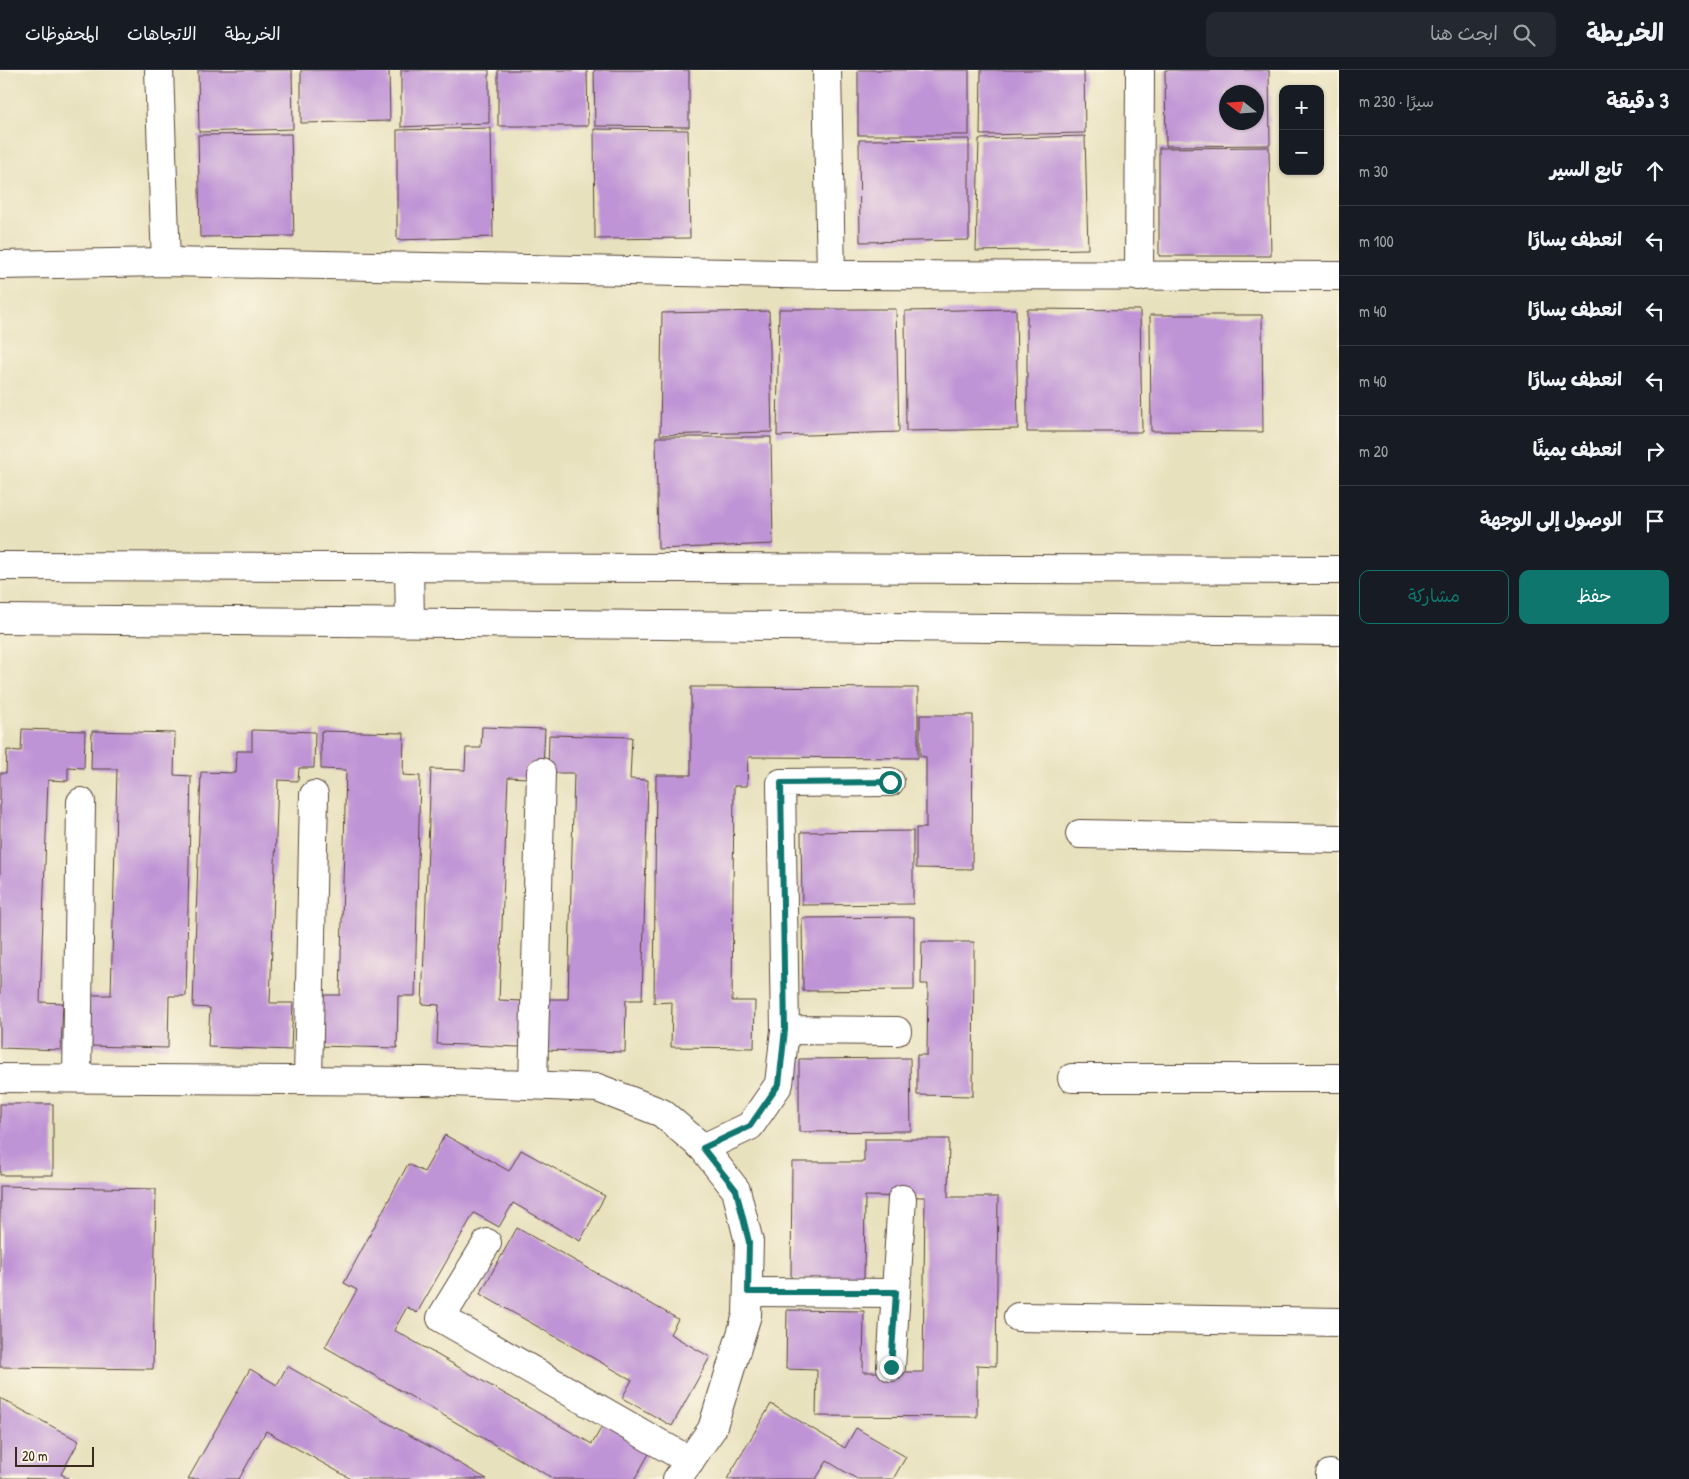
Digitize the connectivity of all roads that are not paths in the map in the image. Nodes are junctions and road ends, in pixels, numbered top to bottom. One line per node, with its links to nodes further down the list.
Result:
1 (158, 70): 4 (street)
2 (827, 70): 6 (street)
3 (1140, 70): 8 (street)
4 (166, 262): 5 (street); 6 (street)
5 (0, 265)
6 (831, 275): 8 (street)
7 (1339, 276): 8 (street)
8 (1139, 277)
9 (0, 566): 10 (street)
10 (409, 567): 11 (street); 13 (street)
11 (1339, 570)
12 (0, 619): 13 (street)
13 (410, 622): 14 (street)
14 (1339, 631)
15 (541, 772): 28 (street)
16 (890, 782): 21 (street)
17 (314, 795): 27 (street)
18 (81, 802): 24 (street)
19 (1080, 834): 20 (street)
20 (1339, 839)
21 (785, 1030): 22 (street); 29 (street)
22 (897, 1031)
23 (0, 1078): 24 (street)
24 (77, 1078): 27 (street)
25 (1072, 1078): 26 (street)
26 (1339, 1078)
27 (308, 1079): 28 (street)
28 (532, 1085): 29 (street)
29 (703, 1148): 32 (street)
30 (902, 1199): 33 (street)
31 (487, 1243): 37 (street)
32 (748, 1292): 33 (street); 37 (street)
33 (896, 1292): 36 (street)
34 (1018, 1317): 35 (street)
35 (1339, 1322)
36 (891, 1367)
37 (683, 1470)

